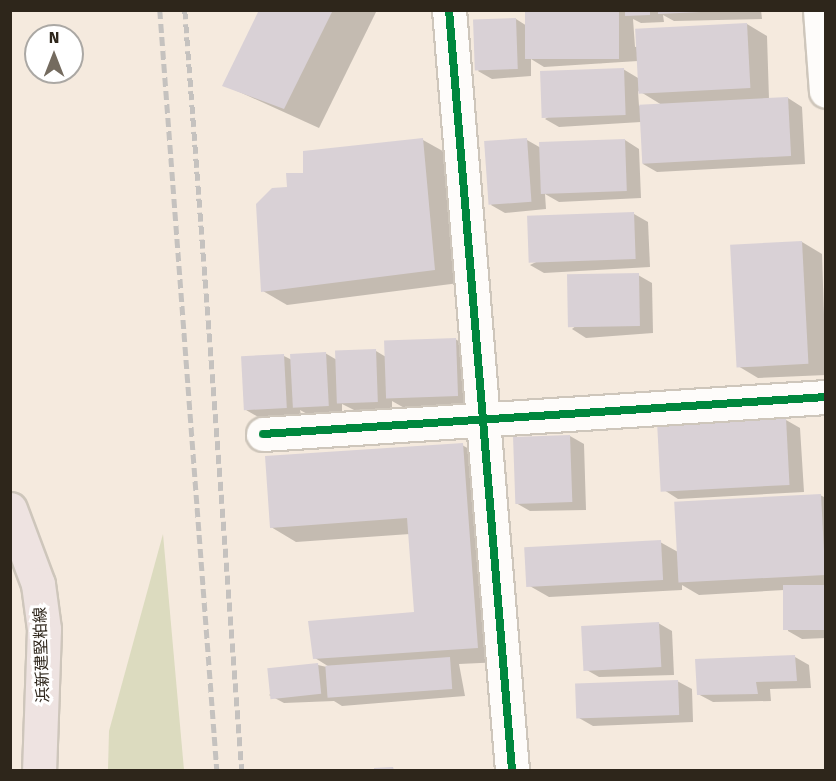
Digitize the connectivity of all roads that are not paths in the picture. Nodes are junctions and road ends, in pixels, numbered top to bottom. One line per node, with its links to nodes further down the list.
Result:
1 (449, 10): 5 (street)
2 (819, 10): 3 (street)
3 (825, 91)
4 (825, 397): 5 (street)
5 (483, 421): 6 (street); 9 (street)
6 (263, 434)
7 (10, 509): 8 (main road, 浜新建堅粕線)
8 (39, 771)
9 (512, 771)

